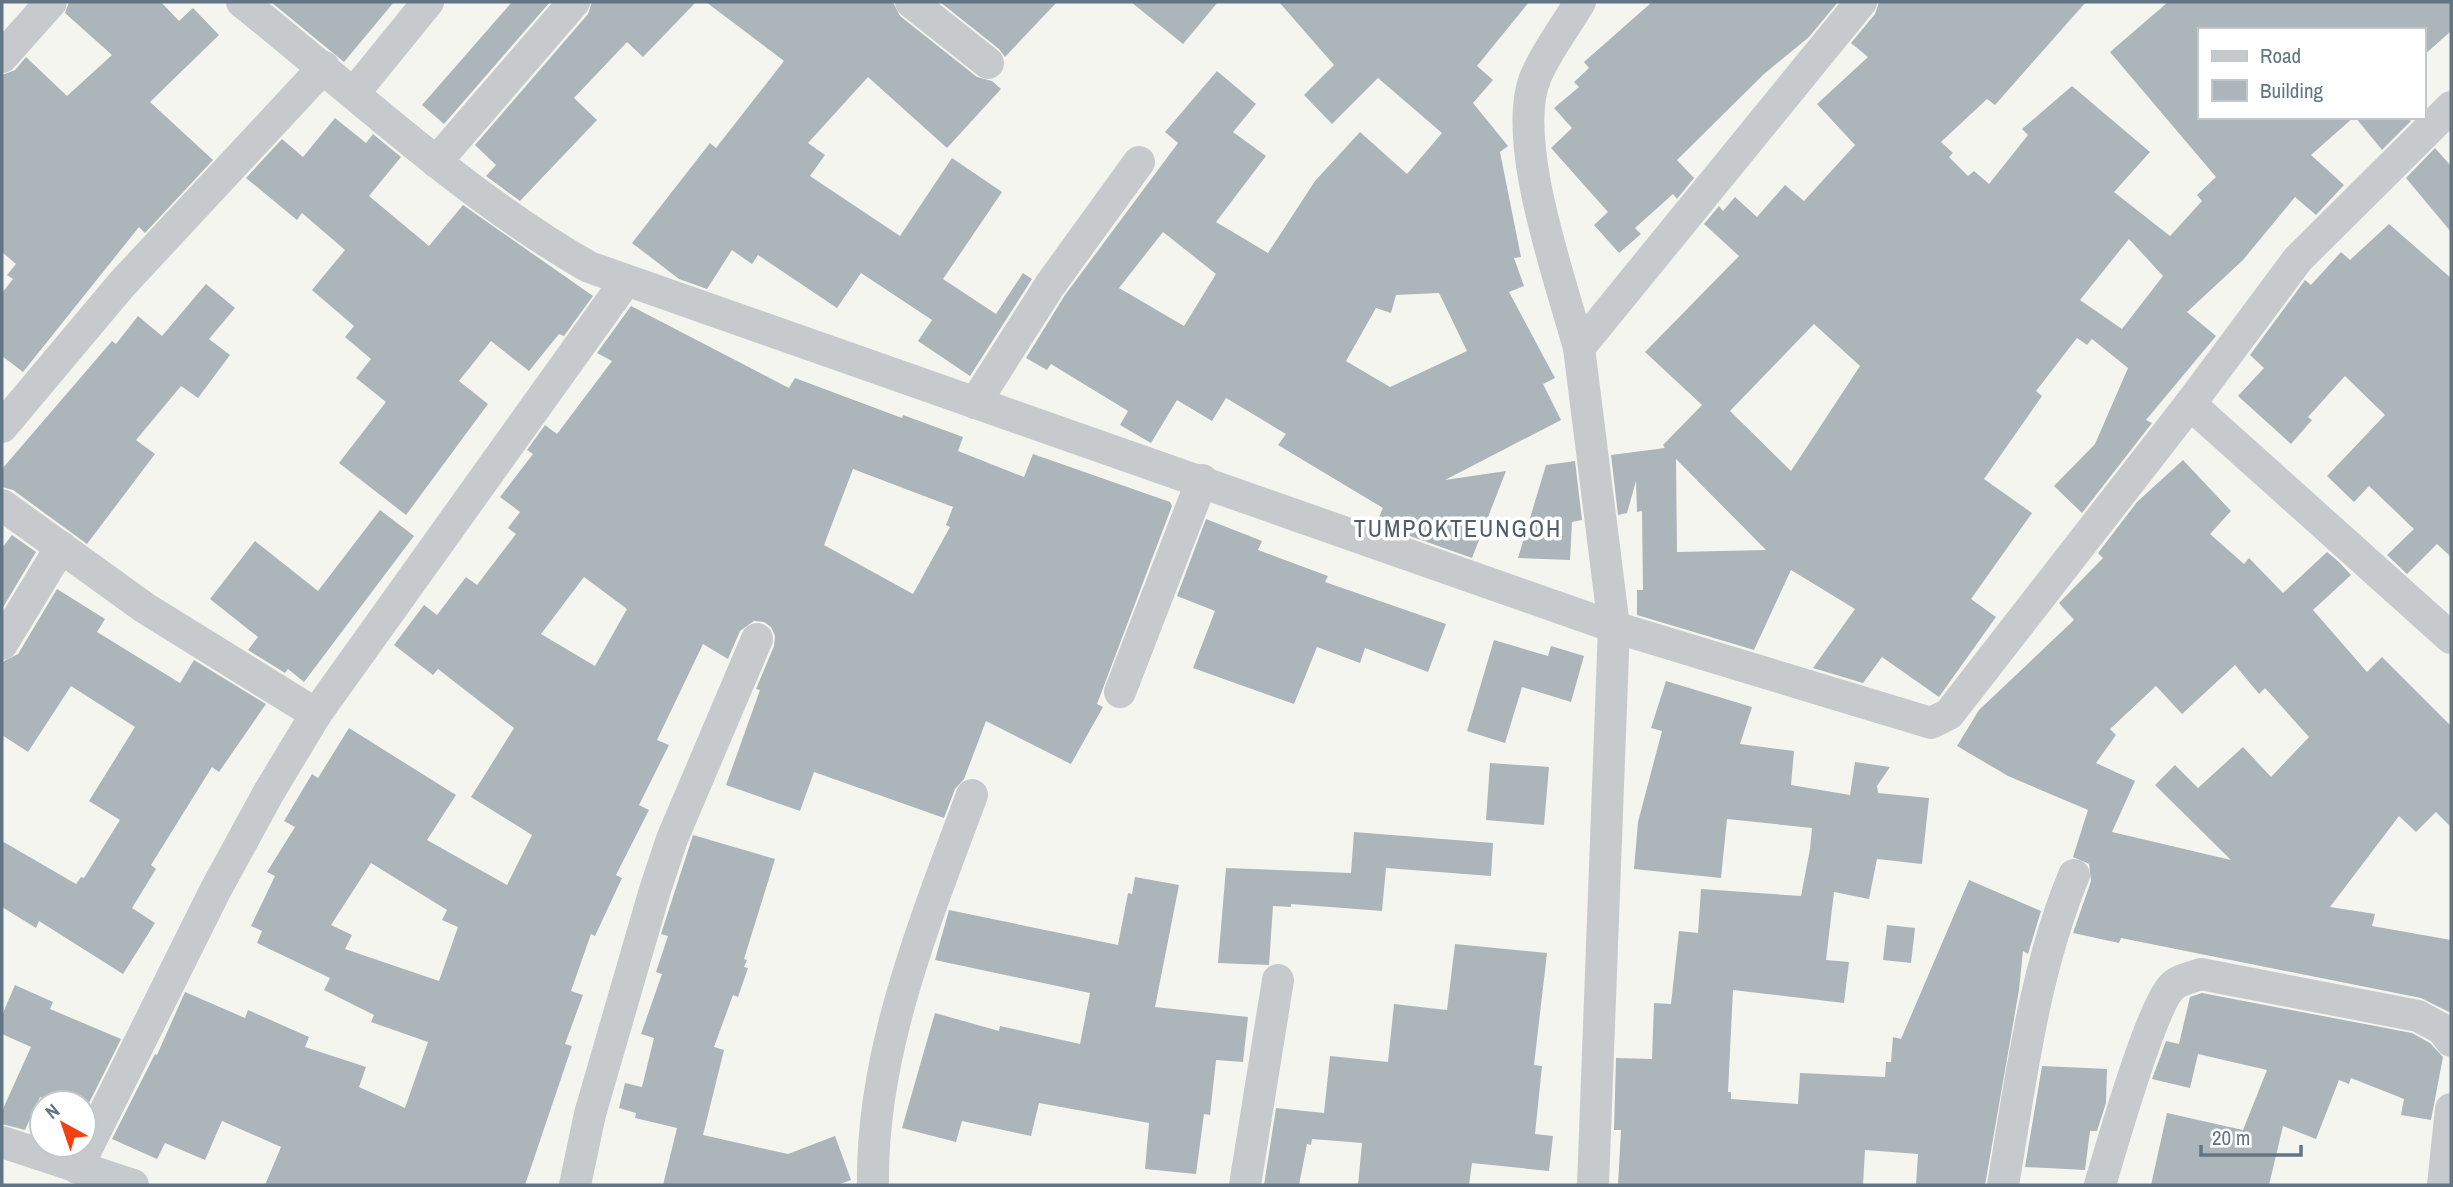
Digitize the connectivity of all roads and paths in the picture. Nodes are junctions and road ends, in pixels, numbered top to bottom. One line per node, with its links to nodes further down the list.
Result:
1 (51, 2): 8 (street)
2 (242, 2): 10 (street)
3 (428, 2): 11 (street)
4 (574, 2): 13 (street)
5 (911, 2): 9 (street)
6 (1580, 2): 16 (street)
7 (1861, 2): 16 (street)
8 (2, 57)
9 (988, 64)
10 (324, 67): 11 (street); 19 (street)
11 (354, 93): 13 (street)
12 (2445, 125): 18 (street)
13 (436, 162): 15 (street)
14 (1139, 162): 17 (street)
15 (625, 282): 17 (street); 28 (street)
16 (1579, 348): 23 (street)
17 (975, 403): 20 (street)
18 (2190, 404): 23 (street); 24 (street)
19 (2, 427)
20 (1202, 480): 23 (street); 27 (street)
21 (2, 505): 22 (street)
22 (61, 547): 26 (street); 28 (street)
23 (1614, 627): 40 (street)
24 (2451, 638)
25 (757, 639): 37 (street)
26 (2, 644)
27 (1120, 692)
28 (316, 714): 35 (street)
29 (972, 795): 38 (street)
30 (2074, 875): 41 (street)
31 (1278, 980): 39 (street)
32 (2451, 1041): 42 (street)
33 (2451, 1109): 43 (street)
34 (2, 1142): 35 (street)
35 (77, 1168): 36 (street)
36 (132, 1185)
37 (575, 1185)
38 (873, 1185)
39 (1245, 1185)
40 (1593, 1185)
41 (2003, 1185)
42 (2100, 1185)
43 (2443, 1185)

